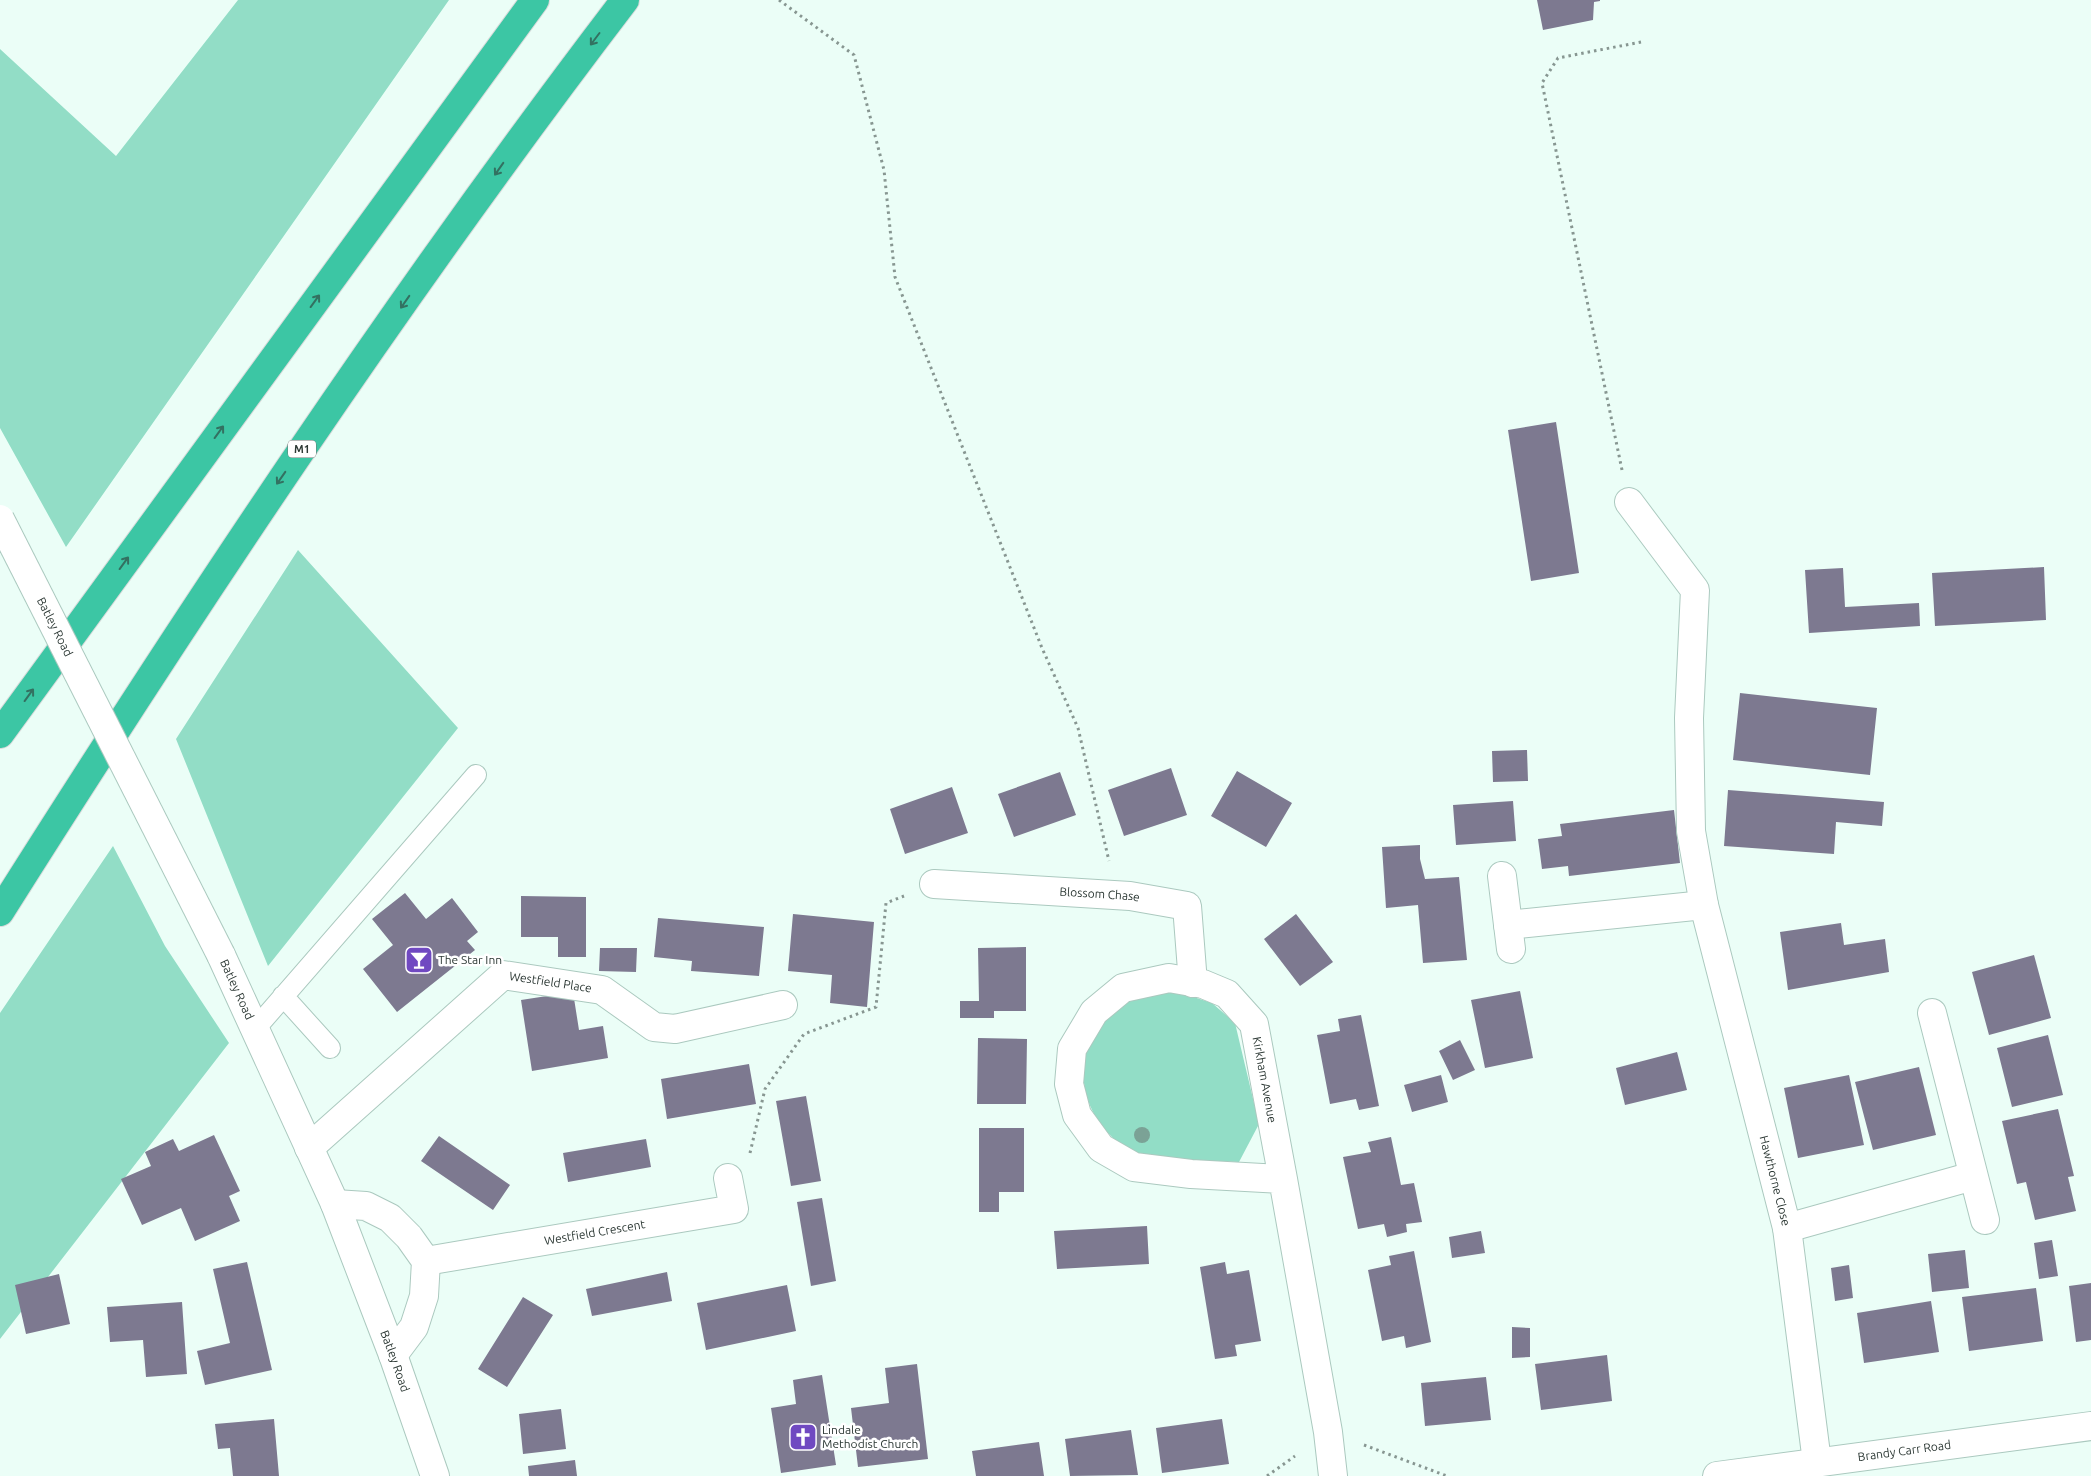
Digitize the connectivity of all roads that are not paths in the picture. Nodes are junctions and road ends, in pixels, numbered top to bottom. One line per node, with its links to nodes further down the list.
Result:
1 (535, 0): 5 (highway, one-way to 1)
2 (625, 0): 10 (highway, M1, one-way to 10)
3 (1629, 502): 9 (street, Hawthorne Close)
4 (0, 518): 15 (street, Batley Road, bridge)
5 (0, 734)
6 (476, 775): 12 (lane)
7 (1502, 876): 9 (street)
8 (934, 884): 11 (street, Blossom Chase)
9 (1704, 905): 23 (street, Hawthorne Close)
10 (0, 912)
11 (1193, 983): 20 (street, Kirkham Avenue); 20 (street, Kirkham Avenue)
12 (283, 996): 15 (lane); 16 (lane)
13 (782, 1005): 17 (street, Westfield Place)
14 (1932, 1013): 18 (street)
15 (255, 1029): 17 (street, Batley Road)
16 (330, 1048)
17 (309, 1148): 21 (street, Batley Road)
18 (1973, 1176): 22 (street); 23 (street)
19 (728, 1178): 24 (street, Westfield Crescent)
20 (1283, 1180): 29 (street, Kirkham Avenue)
21 (335, 1204): 24 (street); 25 (street, Batley Road)
22 (1985, 1220)
23 (1787, 1228): 27 (street, Hawthorne Close)
24 (426, 1261): 25 (street)
25 (393, 1355): 28 (street, Batley Road)
26 (2091, 1426): 27 (street, Brandy Carr Road)
27 (1816, 1462): 30 (street, Brandy Carr Road)
28 (435, 1476)
29 (1333, 1476)
30 (1717, 1476)

